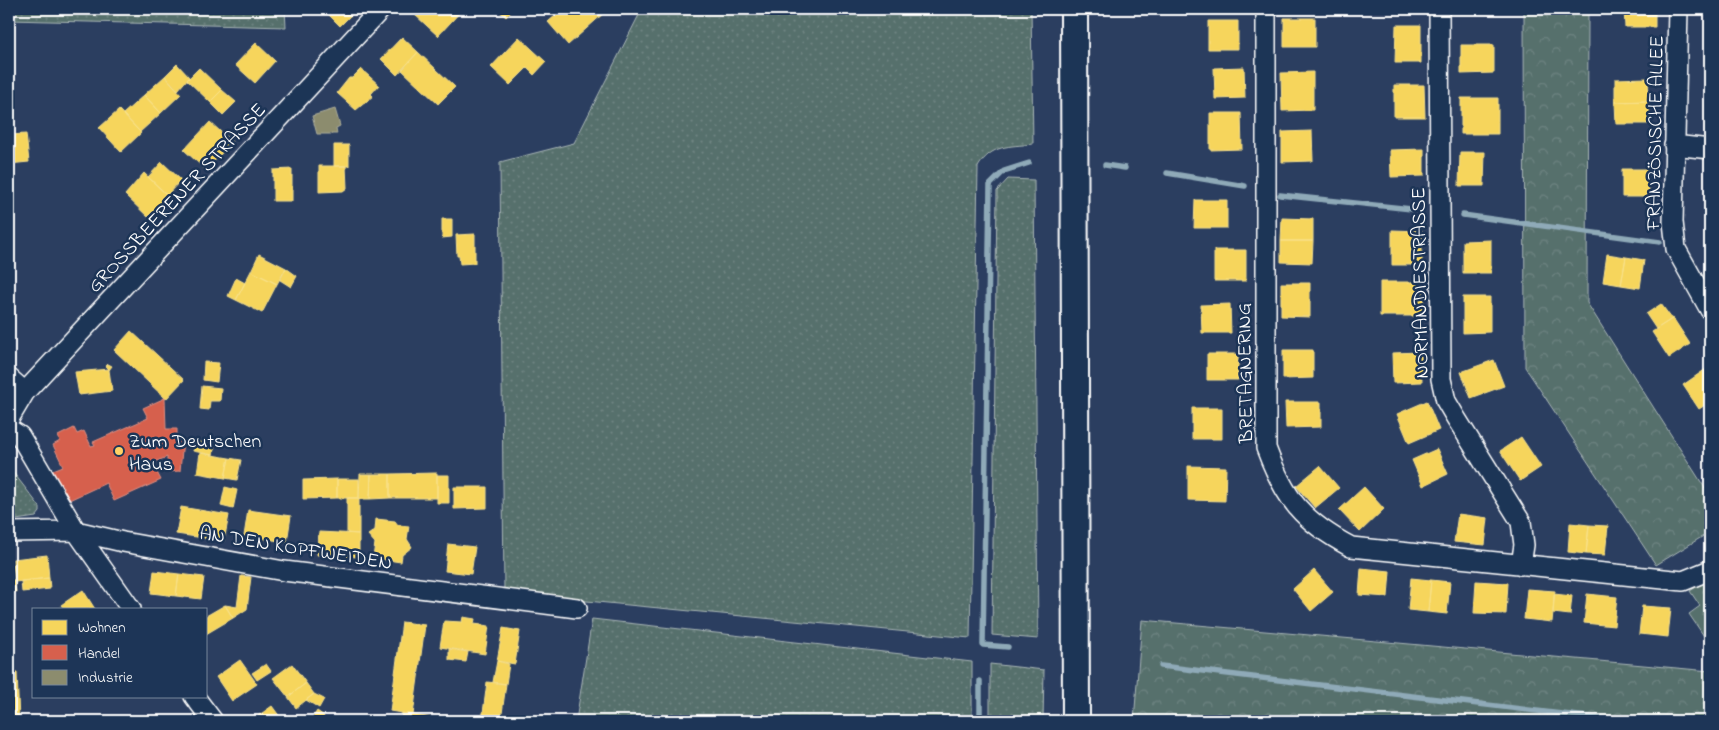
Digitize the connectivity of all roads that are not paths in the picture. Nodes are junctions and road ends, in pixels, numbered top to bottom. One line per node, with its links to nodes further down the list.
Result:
1 (380, 9): 10 (street, GROSSBEERENER STRASSE)
2 (1074, 9): 21 (main road)
3 (1266, 9): 15 (street, BRETAGNERING)
4 (1439, 9): 15 (street, NORMANDIESTRASSE)
5 (1678, 9): 6 (street, FRANZÖSISCHE ALLEE)
6 (1674, 145): 7 (street); 8 (street, FRANZÖSISCHE ALLEE)
7 (1710, 149)
8 (1710, 310)
9 (9, 378): 10 (street)
10 (25, 392): 11 (street, GROSSBEERENER STRASSE)
11 (9, 419)
12 (9, 429): 13 (street)
13 (76, 531): 14 (street, AN DEN KOPFWEIDEN); 17 (street); 18 (street, AN DEN KOPFWEIDEN)
14 (9, 532)
15 (1521, 565): 16 (street, BRETAGNERING)
16 (1710, 570)
17 (130, 608)
18 (577, 608)
19 (195, 698): 20 (street)
20 (212, 721)
21 (1076, 721)

